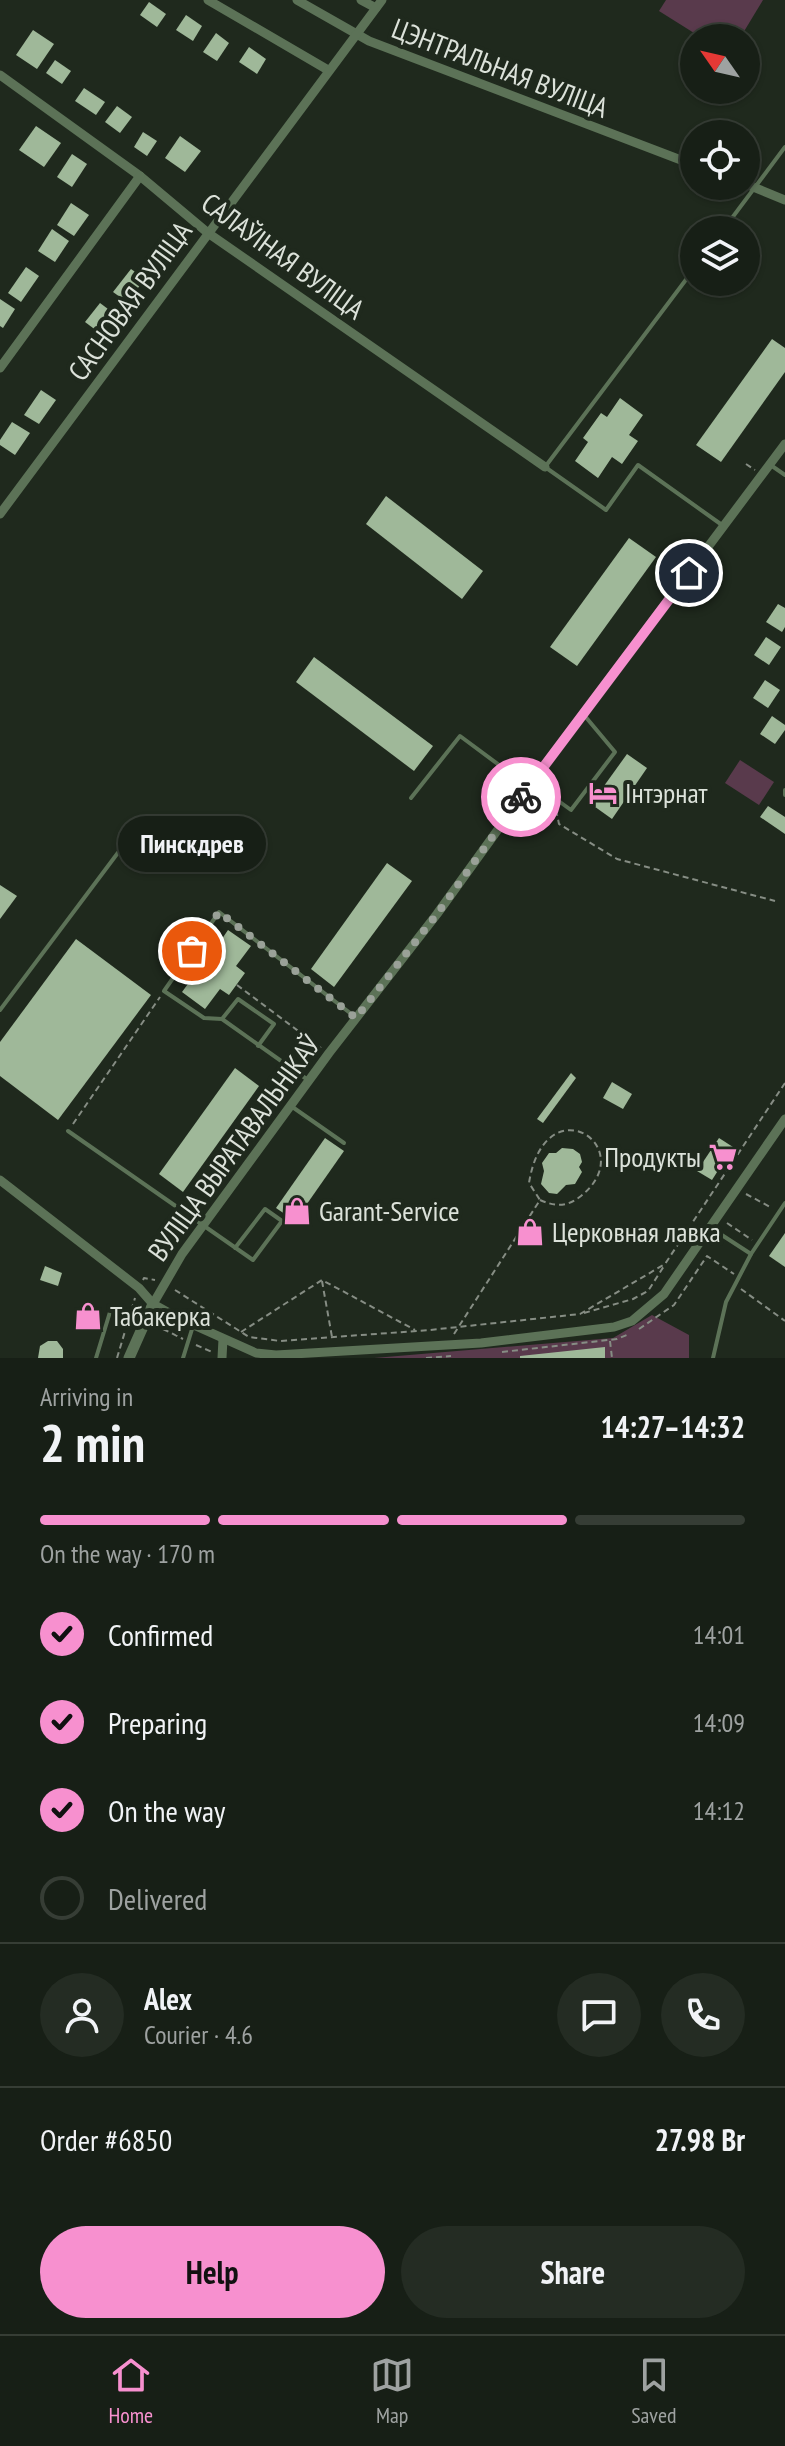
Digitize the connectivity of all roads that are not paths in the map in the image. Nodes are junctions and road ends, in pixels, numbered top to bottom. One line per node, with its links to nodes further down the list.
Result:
1 (208, 0): 6 (street)
2 (297, 0): 5 (street, ЦЭНТРАЛЬНАЯ ВУЛІЦА)
3 (361, 0): 4 (street)
4 (379, 4): 5 (street, САСНОВАЯ ВУЛІЦА)
5 (357, 34): 6 (street, САСНОВАЯ ВУЛІЦА); 9 (street, ЦЭНТРАЛЬНАЯ ВУЛІЦА)
6 (328, 70): 14 (street, САСНОВАЯ ВУЛІЦА)
7 (2, 80): 11 (street, САЛАЎІНАЯ ВУЛІЦА)
8 (785, 147): 10 (lane)
9 (680, 160)
10 (760, 175)
11 (140, 176): 14 (street, САЛАЎІНАЯ ВУЛІЦА); 16 (street)
12 (760, 190): 13 (street)
13 (785, 200)
14 (208, 233): 19 (street, САЛАЎІНАЯ ВУЛІЦА); 21 (street, САСНОВАЯ ВУЛІЦА)
15 (680, 288): 19 (lane)
16 (0, 368)
17 (785, 444): 18 (street, ВУЛІЦА ВЫРАТАВАЛЬНІКАЎ)
18 (770, 465): 20 (lane); 22 (street, ВУЛІЦА ВЫРАТАВАЛЬНІКАЎ)
19 (545, 467): 22 (lane)
20 (785, 475)
21 (0, 514)
22 (724, 526): 23 (street, ВУЛІЦА ВЫРАТАВАЛЬНІКАЎ)
23 (583, 714): 24 (street, ВУЛІЦА ВЫРАТАВАЛЬНІКАЎ); 24 (lane)
24 (541, 770): 25 (street, ВУЛІЦА ВЫРАТАВАЛЬНІКАЎ)
25 (528, 787): 26 (lane); 29 (street, ВУЛІЦА ВЫРАТАВАЛЬНІКАЎ)
26 (411, 798)
27 (135, 830): 28 (lane)
28 (0, 1010)
29 (356, 1018): 30 (lane); 32 (street, ВУЛІЦА ВЫРАТАВАЛЬНІКАЎ)
30 (222, 1019): 31 (lane); 31 (lane)
31 (258, 1046): 32 (lane)
32 (310, 1081): 33 (street, ВУЛІЦА ВЫРАТАВАЛЬНІКАЎ)
33 (291, 1106): 36 (lane); 39 (street, ВУЛІЦА ВЫРАТАВАЛЬНІКАЎ)
34 (785, 1119): 40 (street)
35 (68, 1131): 39 (lane)
36 (344, 1143)
37 (0, 1180): 43 (street)
38 (785, 1203): 42 (lane)
39 (202, 1227): 41 (lane); 43 (street, ВУЛІЦА ВЫРАТАВАЛЬНІКАЎ)
40 (711, 1228): 42 (lane); 47 (street)
41 (235, 1248): 41 (lane)
42 (751, 1254): 52 (lane)
43 (153, 1304): 45 (street); 49 (street)
44 (110, 1312): 48 (lane)
45 (194, 1325): 46 (street); 50 (lane)
46 (223, 1339): 47 (street); 51 (street)
47 (260, 1356)
48 (96, 1358)
49 (129, 1358)
50 (183, 1358)
51 (222, 1358)
52 (713, 1358)

